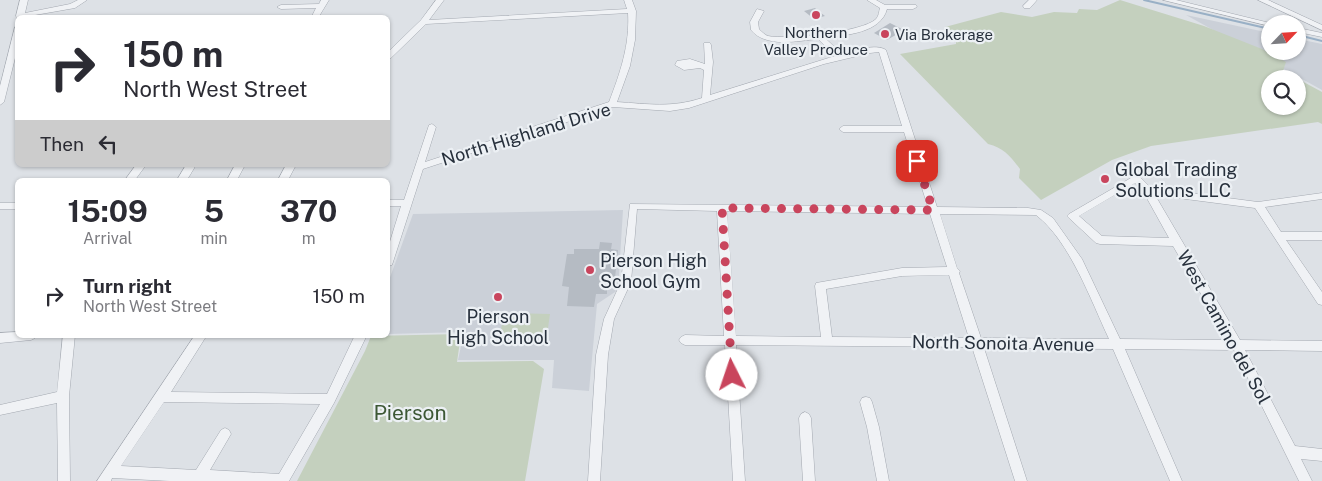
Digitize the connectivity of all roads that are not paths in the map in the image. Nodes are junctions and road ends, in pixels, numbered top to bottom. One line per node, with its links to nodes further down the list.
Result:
1 (24, 0): 14 (street)
2 (83, 0): 15 (street)
3 (440, 0): 19 (street)
4 (628, 0): 12 (street)
5 (871, 0): 10 (street)
6 (1167, 0): 20 (street)
7 (1262, 0): 17 (street)
8 (323, 3): 9 (street); 16 (street)
9 (281, 7)
10 (884, 7): 11 (street); 24 (street)
11 (913, 7)
12 (632, 11): 19 (street); 33 (street)
13 (760, 11): 24 (street)
14 (20, 15)
15 (29, 15)
16 (316, 15)
17 (1295, 15)
18 (1306, 20): 21 (street)
19 (424, 22): 27 (street)
20 (1261, 22)
21 (1322, 28)
22 (1306, 32): 23 (street)
23 (1322, 35)
24 (820, 37): 28 (street)
25 (15, 41): 32 (street)
26 (707, 45): 30 (street)
27 (390, 54)
28 (841, 57): 31 (street, North Highland Drive); 35 (street, North Highland Drive)
29 (697, 66): 30 (street)
30 (707, 68): 31 (street)
31 (706, 100): 33 (street, North Highland Drive)
32 (0, 102)
33 (612, 104): 39 (street, North Highland Drive)
34 (432, 128): 39 (street)
35 (907, 128): 36 (street); 50 (street)
36 (843, 129)
37 (140, 167): 40 (street)
38 (190, 167): 41 (street)
39 (420, 167): 45 (street)
40 (131, 178)
41 (183, 178)
42 (1148, 191): 46 (street); 53 (street, West Camino del Sol); 53 (street, West Camino del Sol)
43 (1322, 196): 46 (street)
44 (390, 203): 45 (street)
45 (407, 204): 54 (street)
46 (1258, 205): 51 (street)
47 (0, 206): 48 (street)
48 (15, 206)
49 (722, 208): 50 (street); 63 (street); 82 (street)
50 (933, 210): 55 (street); 66 (street)
51 (1278, 236): 52 (street); 56 (street)
52 (1322, 236)
53 (1176, 242): 67 (street, West Camino del Sol)
54 (390, 256)
55 (955, 271): 64 (street); 65 (street)
56 (1322, 300)
57 (15, 337): 58 (street)
58 (0, 338)
59 (69, 338): 69 (street)
60 (199, 338): 70 (street)
61 (360, 338): 71 (street)
62 (685, 340): 63 (street, North Sonoita Avenue)
63 (730, 340): 64 (street, North Sonoita Avenue); 83 (street)
64 (827, 341): 65 (street, North Sonoita Avenue)
65 (977, 343): 66 (street, North Sonoita Avenue); 86 (street)
66 (1117, 344): 67 (street, North Sonoita Avenue); 87 (street)
67 (1237, 345): 68 (street, North Sonoita Avenue); 76 (street, West Camino del Sol)
68 (1322, 346)
69 (63, 396): 73 (street); 81 (street)
70 (161, 397): 71 (street); 79 (street)
71 (330, 399): 80 (street)
72 (866, 402): 85 (street)
73 (0, 410)
74 (805, 418): 84 (street)
75 (225, 434): 78 (street)
76 (1292, 452): 77 (street); 88 (street, West Camino del Sol)
77 (1322, 455)
78 (200, 476): 79 (street); 80 (street)
79 (106, 477)
80 (283, 480)
81 (64, 481)
82 (594, 481)
83 (739, 481)
84 (809, 481)
85 (883, 481)
86 (1021, 481)
87 (1176, 481)
88 (1306, 481)

